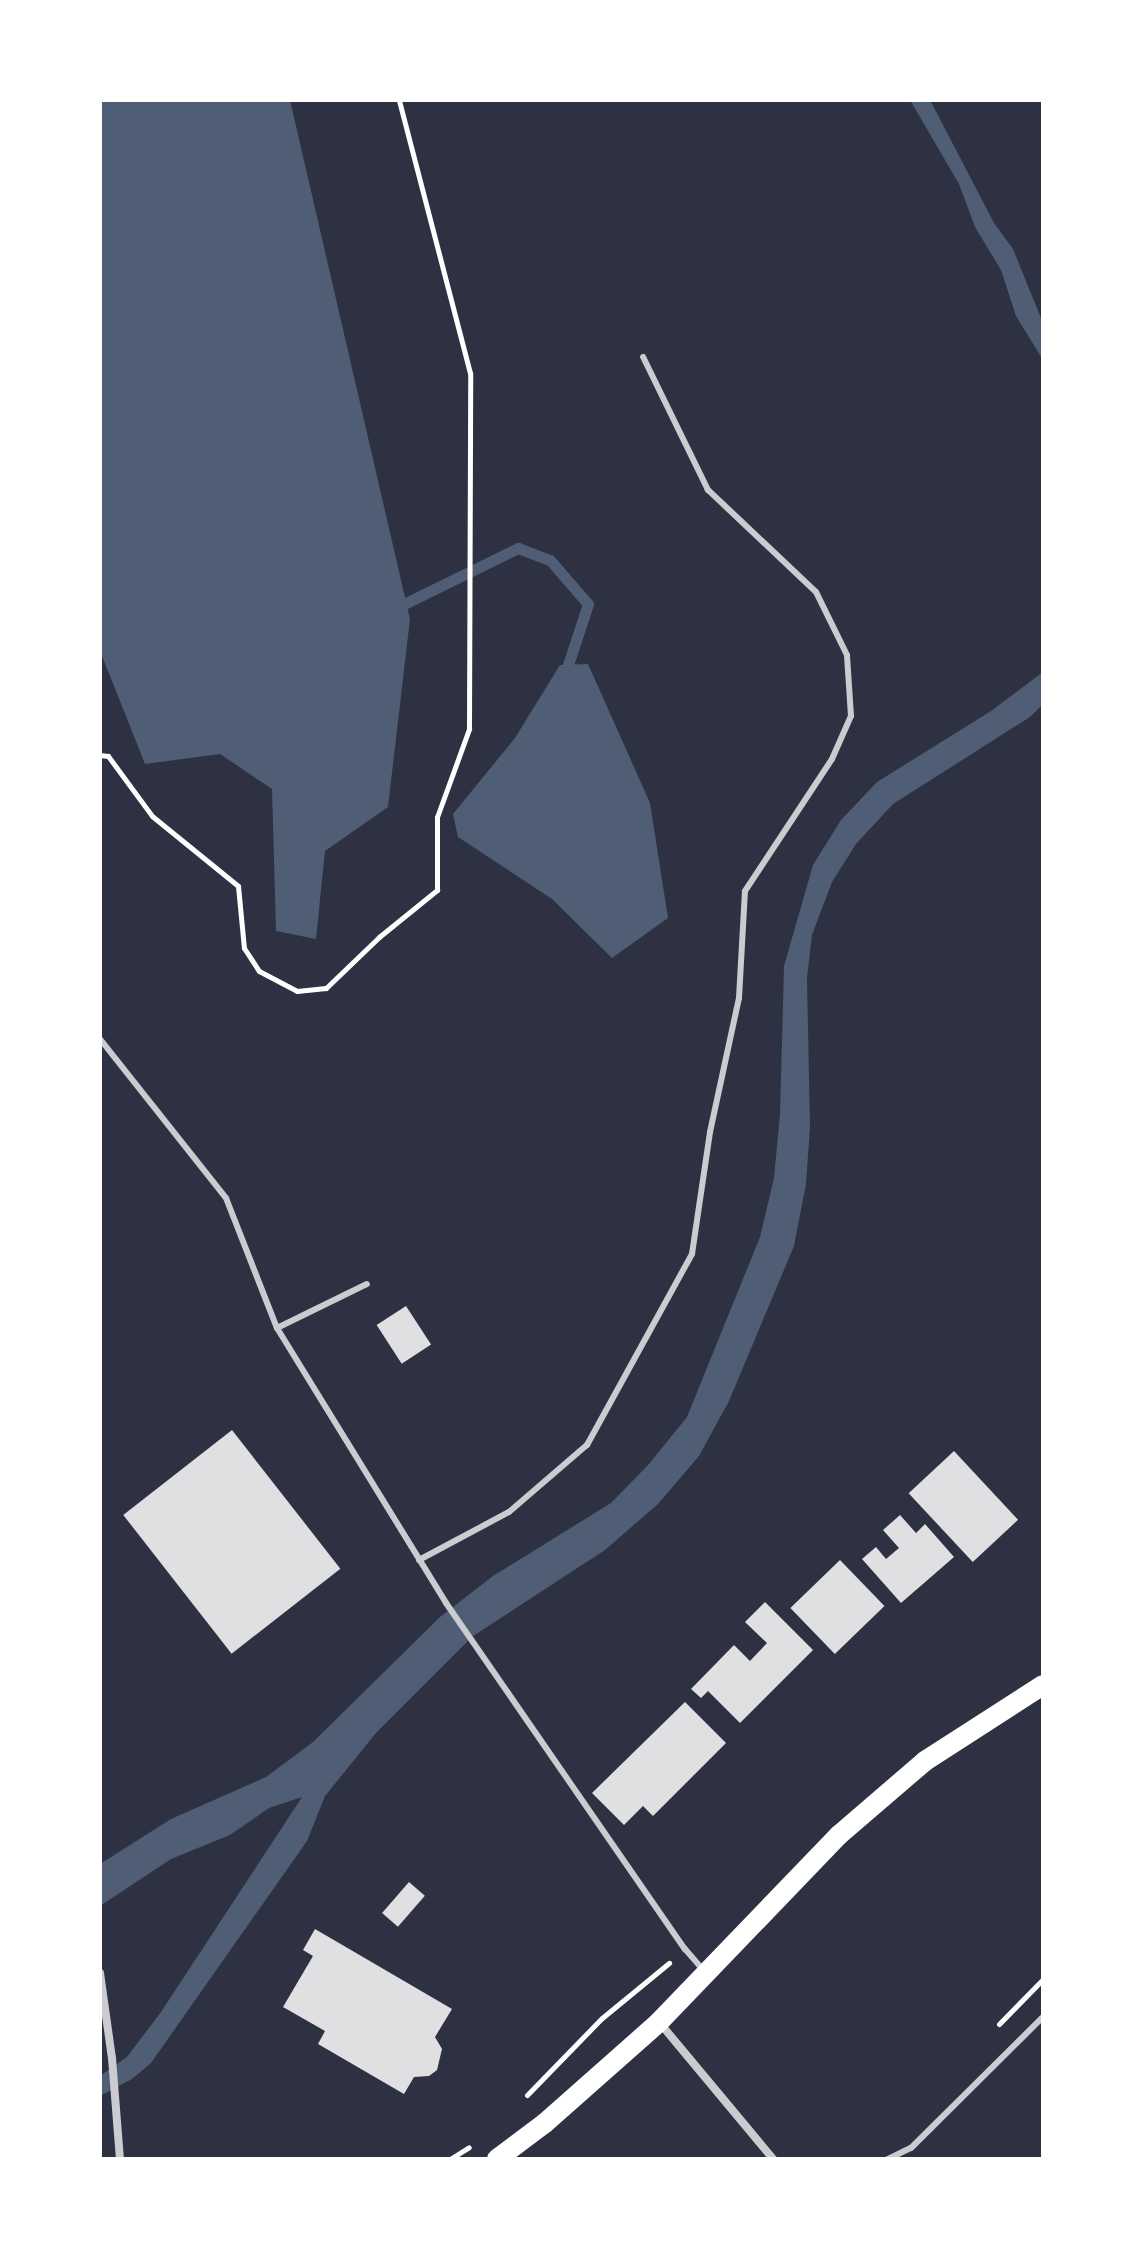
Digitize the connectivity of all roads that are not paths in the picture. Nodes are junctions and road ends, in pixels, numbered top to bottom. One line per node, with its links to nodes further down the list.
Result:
1 (643, 357): 5 (lane)
2 (100, 1039): 4 (lane)
3 (367, 1284): 4 (lane)
4 (277, 1328): 5 (lane)
5 (419, 1560): 8 (lane)
6 (1043, 1685): 8 (main road)
7 (100, 1973): 11 (street)
8 (707, 1974): 10 (main road)
9 (1043, 2017): 14 (lane)
10 (659, 2022): 12 (main road); 13 (street)
11 (120, 2159)
12 (497, 2159)
13 (773, 2159)
14 (888, 2159)

